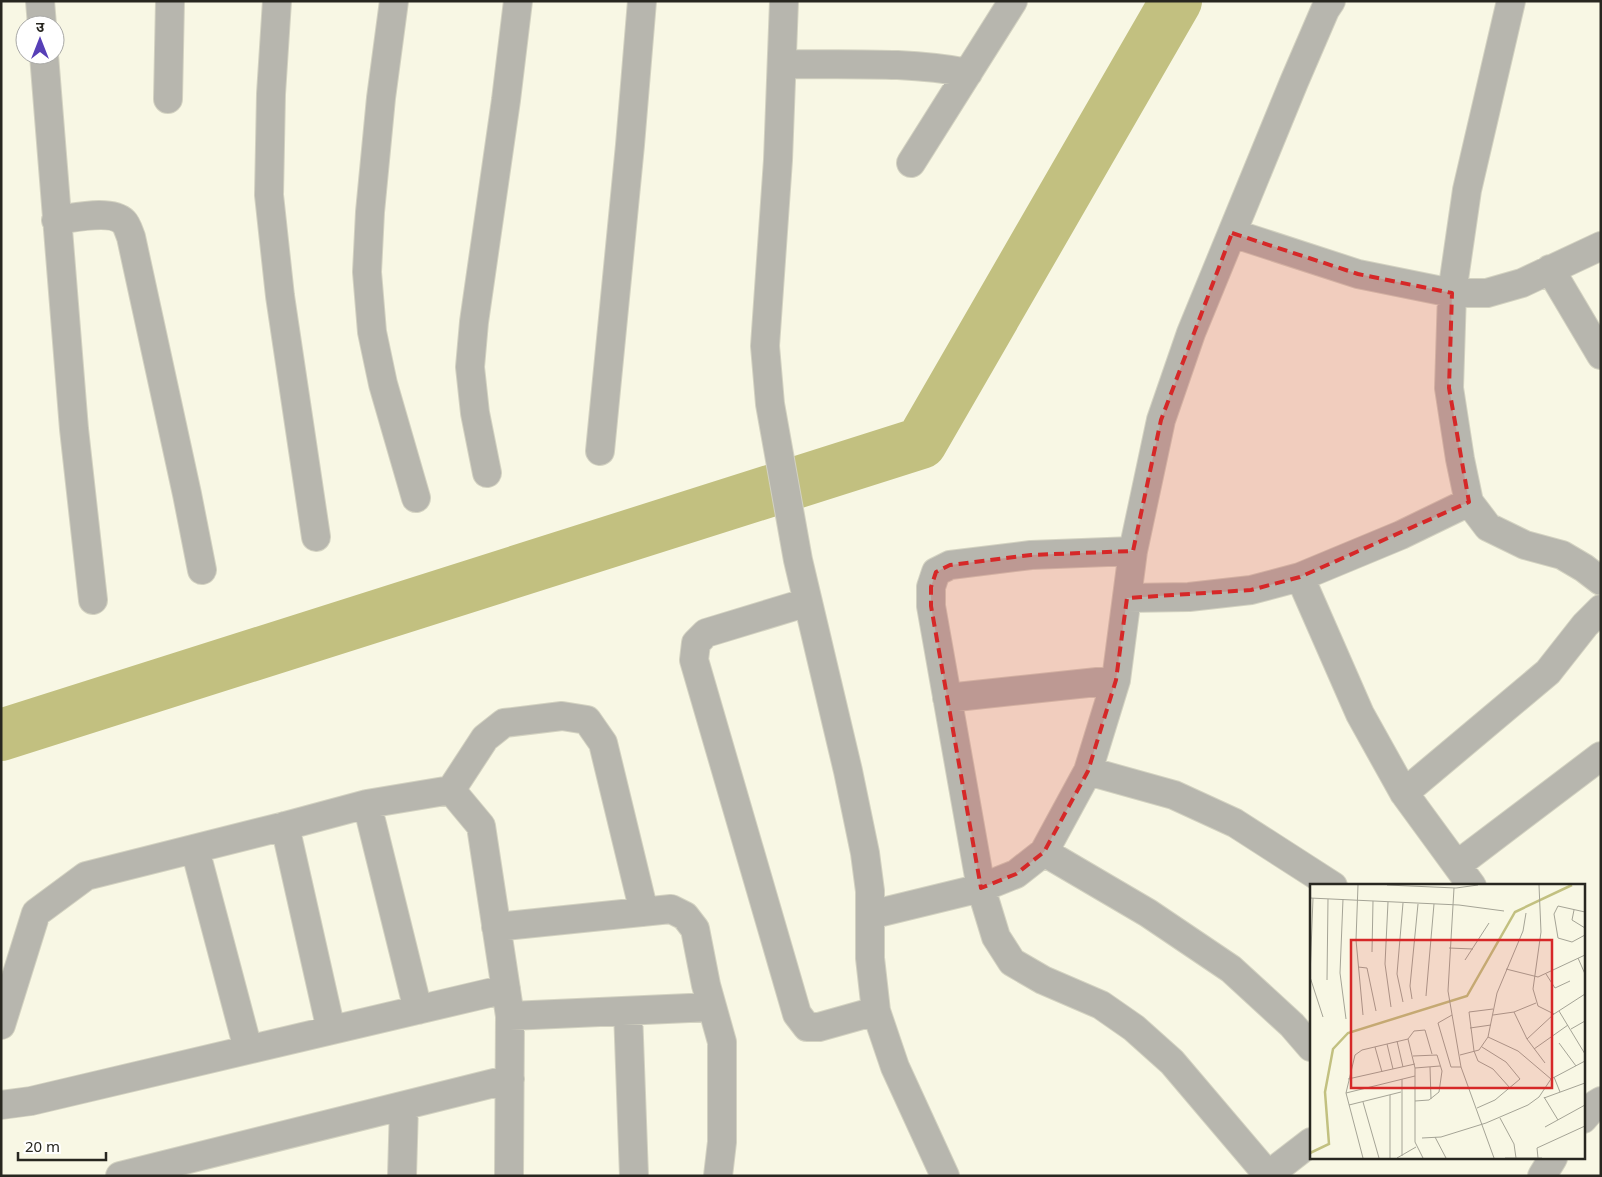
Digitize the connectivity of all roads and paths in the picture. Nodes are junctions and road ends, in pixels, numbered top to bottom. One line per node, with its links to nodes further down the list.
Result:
1 (40, 1): 11 (street)
2 (170, 1): 15 (street)
3 (277, 1): 27 (street)
4 (394, 1): 25 (street)
5 (518, 1): 24 (street)
6 (642, 1): 23 (street)
7 (784, 1): 12 (street)
8 (1013, 1): 14 (street)
9 (1331, 1): 18 (street)
10 (1511, 1): 21 (street)
11 (41, 15)
12 (782, 64): 14 (street); 34 (street)
13 (45, 65): 17 (street)
14 (968, 73): 16 (street)
15 (168, 99)
16 (911, 163)
17 (56, 220): 29 (street); 33 (street)
18 (1232, 233): 21 (street); 28 (street)
19 (1601, 246): 20 (street)
20 (1550, 270): 21 (street); 22 (street)
21 (1452, 293): 26 (street)
22 (1601, 355)
23 (600, 451)
24 (487, 473)
25 (416, 498)
26 (1470, 502): 30 (street); 31 (street)
27 (316, 537)
28 (1133, 551): 32 (street); 37 (street)
29 (202, 570)
30 (1300, 577): 32 (street); 41 (street)
31 (1601, 581)
32 (1127, 598): 36 (street)
33 (93, 600)
34 (808, 602): 50 (street); 56 (street)
35 (1601, 609): 41 (street)
36 (1116, 680): 37 (street); 39 (street)
37 (948, 698): 48 (street)
38 (1601, 756): 46 (street)
39 (1088, 771): 45 (street); 47 (street)
40 (451, 790): 42 (street); 49 (street); 51 (street)
41 (1404, 792): 46 (street)
42 (367, 804): 43 (street); 54 (street)
43 (285, 826): 44 (street); 59 (street)
44 (195, 849): 58 (street); 61 (street)
45 (1044, 852): 48 (street); 60 (street)
46 (1464, 875)
47 (1330, 884)
48 (981, 888): 50 (street); 67 (street)
49 (644, 912): 51 (street); 53 (street)
50 (870, 915): 56 (street)
51 (496, 927): 52 (street)
52 (506, 989): 54 (street); 57 (street)
53 (712, 1007): 55 (street); 72 (street)
54 (418, 1010): 59 (street)
55 (628, 1011): 57 (street); 71 (street)
56 (876, 1011): 73 (street)
57 (510, 1016): 62 (street)
58 (1, 1025)
59 (331, 1030): 61 (street)
60 (1310, 1046)
61 (248, 1050): 63 (street)
62 (510, 1080): 64 (street); 70 (street)
63 (1, 1106)
64 (404, 1106): 68 (street); 69 (street)
65 (1310, 1143): 67 (street)
66 (1552, 1160): 74 (street)
67 (1267, 1175)
68 (120, 1176)
69 (402, 1176)
70 (509, 1176)
71 (634, 1176)
72 (718, 1176)
73 (945, 1176)
74 (1542, 1176)

